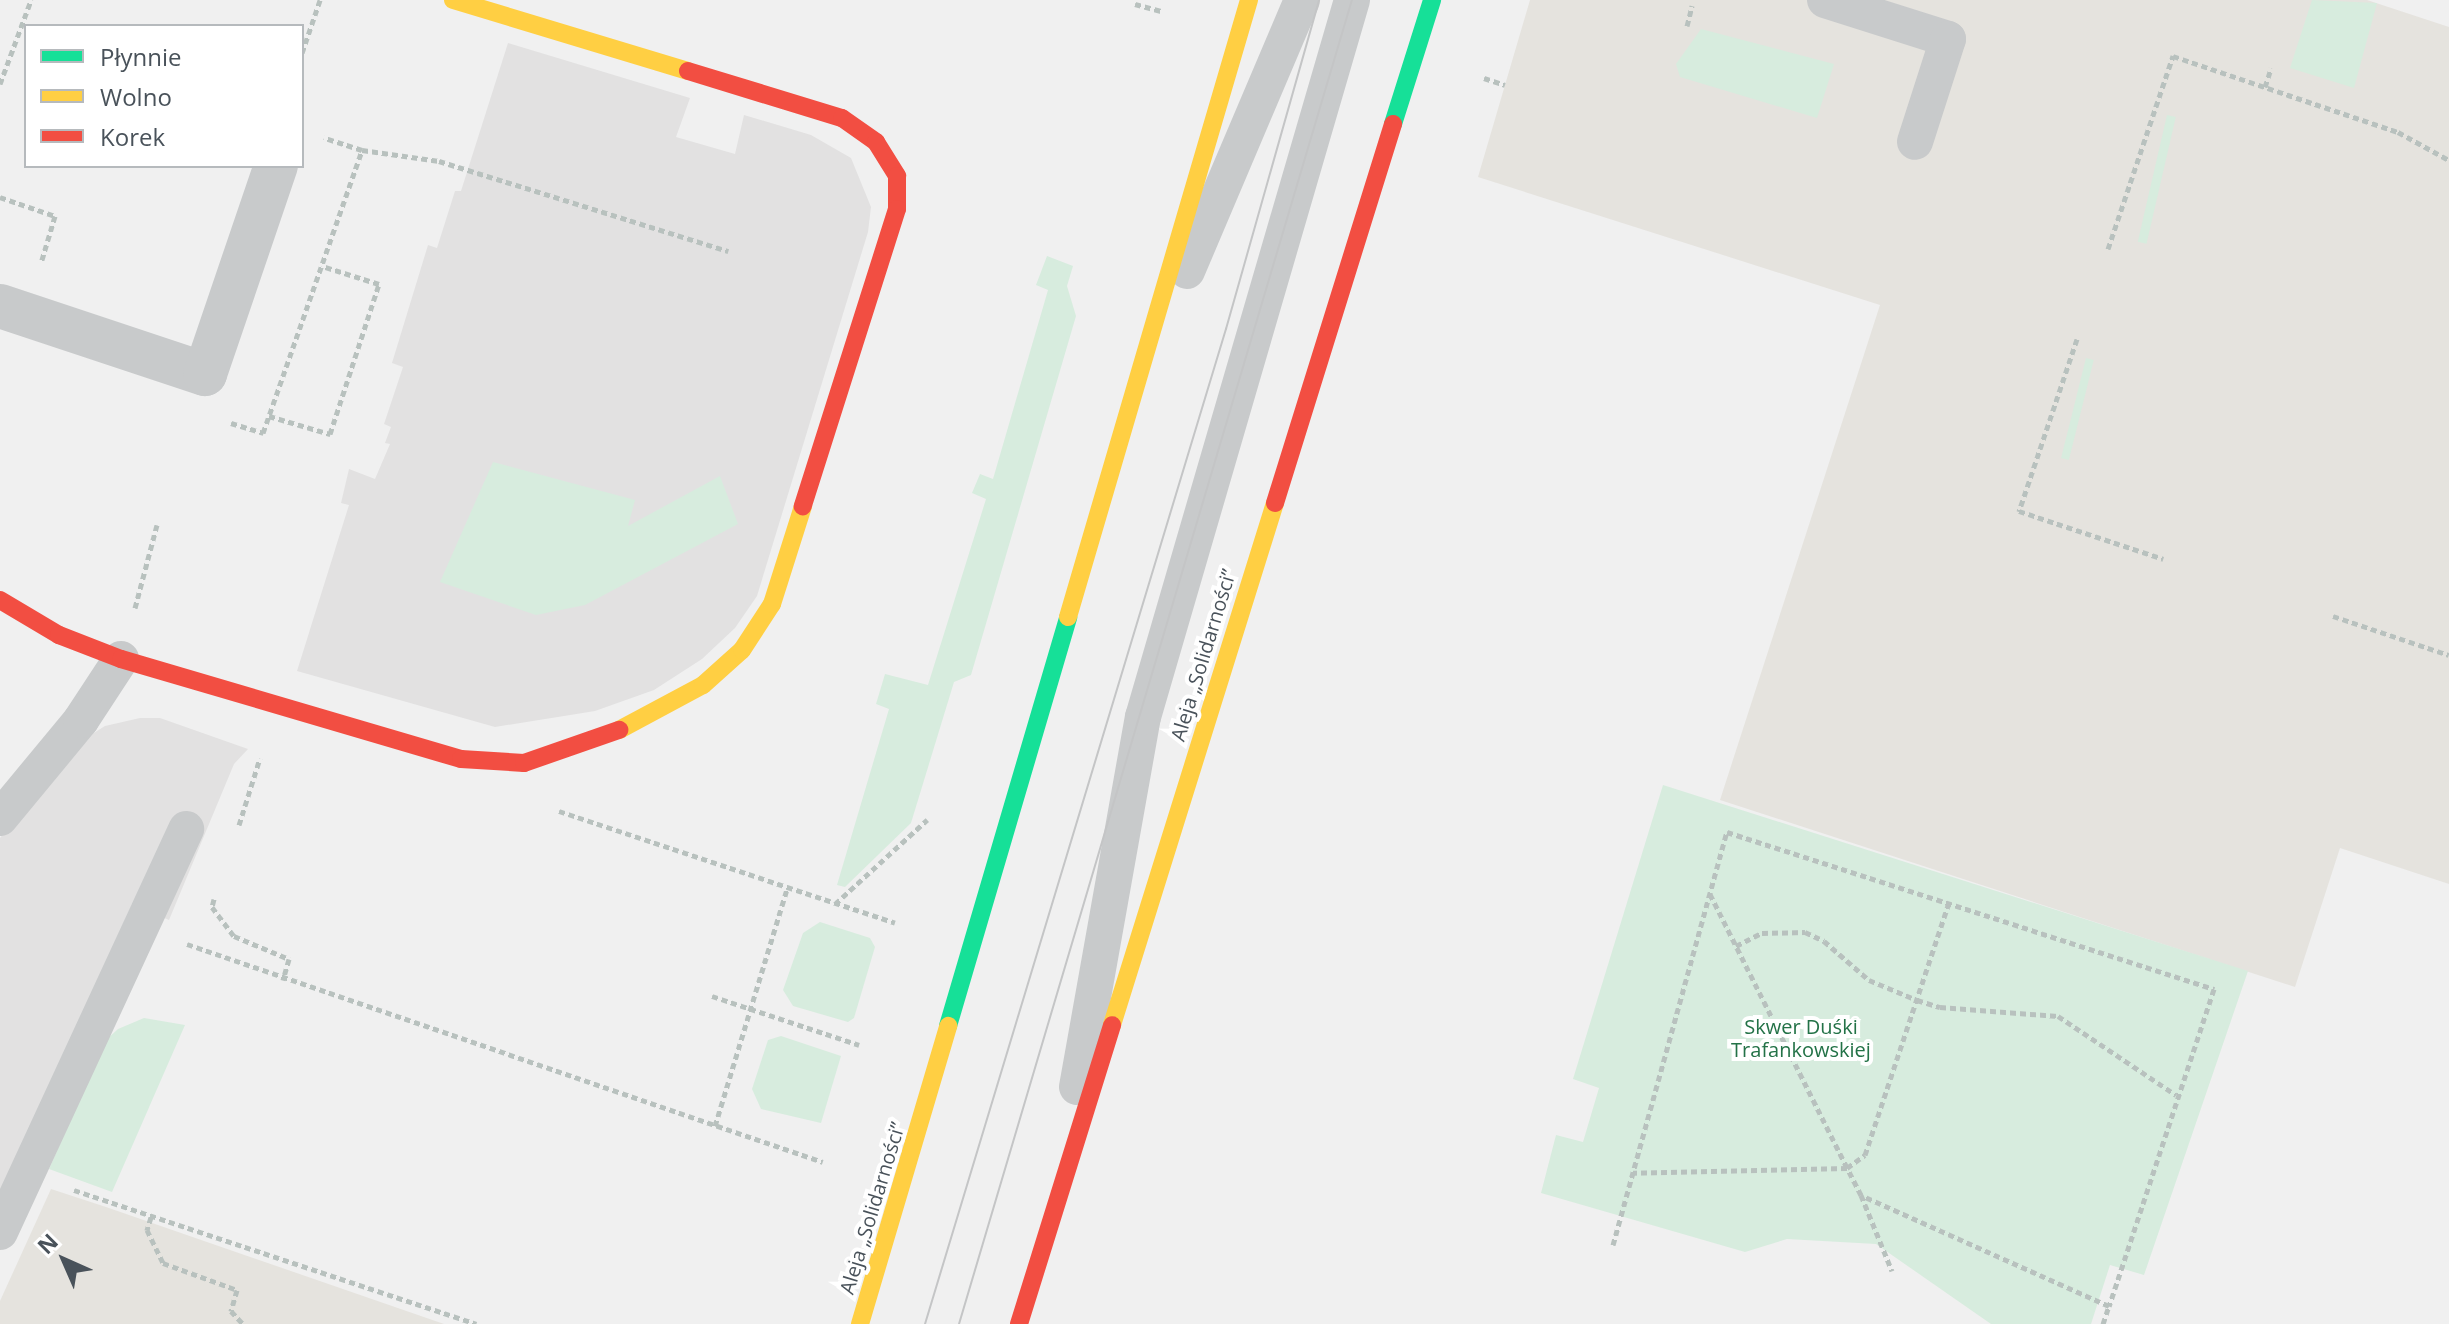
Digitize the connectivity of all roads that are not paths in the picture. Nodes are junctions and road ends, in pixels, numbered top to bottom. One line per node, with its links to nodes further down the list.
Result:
1 (453, 0): 12 (main road)
2 (1249, 0): 10 (main road, Aleja „Solidarności”)
3 (1302, 0): 10 (lane)
4 (1352, 0): 15 (lane)
5 (1432, 0): 15 (main road, Aleja „Solidarności”)
6 (1825, 0): 7 (lane)
7 (1915, 142)
8 (275, 168): 9 (street)
9 (13, 311)
10 (1144, 369): 17 (main road, Aleja „Solidarności”)
11 (0, 600): 12 (main road)
12 (121, 659): 13 (lane)
13 (0, 818)
14 (186, 829): 16 (lane)
15 (1063, 1176): 18 (main road, Aleja „Solidarności”)
16 (0, 1232)
17 (860, 1324)
18 (1019, 1324)

